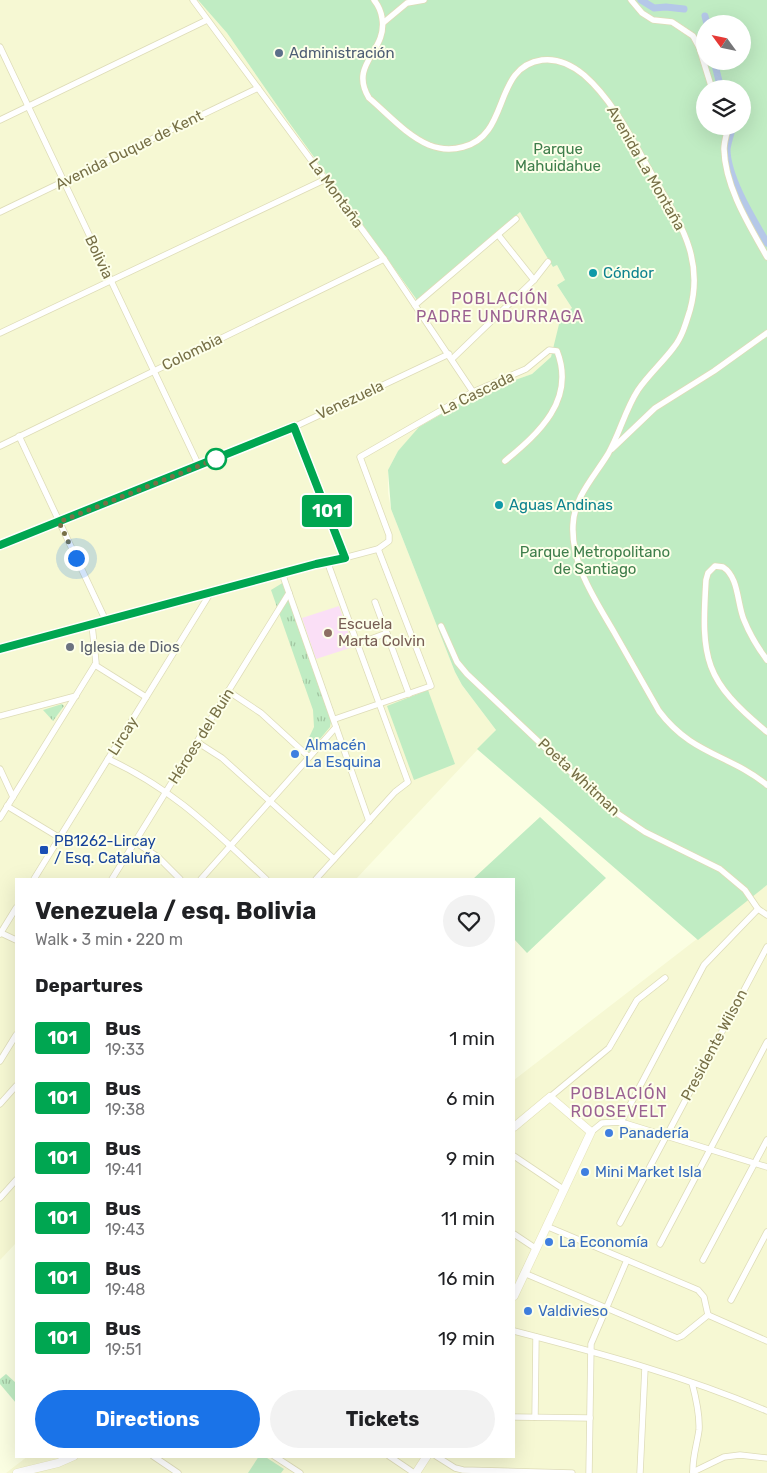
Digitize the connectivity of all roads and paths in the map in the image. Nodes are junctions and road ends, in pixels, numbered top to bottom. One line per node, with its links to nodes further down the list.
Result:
1 (193, 0): 5 (street, La Montaña)
2 (374, 0): 6 (street)
3 (424, 0): 6 (street)
4 (631, 0): 8 (street)
5 (207, 20): 9 (street, La Montaña); 10 (street)
6 (383, 23): 32 (street, Avenida La Montaña)
7 (0, 47): 10 (street, Bolivia)
8 (709, 80)
9 (258, 88): 13 (street, La Montaña); 14 (street, Avenida Duque de Kent)
10 (27, 106): 11 (street); 14 (street, Bolivia)
11 (0, 120)
12 (726, 135): 18 (street)
13 (326, 179): 19 (street, La Montaña); 22 (street)
14 (63, 182): 15 (street, Avenida Duque de Kent); 22 (street, Bolivia)
15 (0, 212)
16 (516, 219): 17 (street)
17 (499, 236): 21 (street); 23 (street)
18 (767, 257)
19 (384, 259): 23 (street, La Montaña); 27 (street, Colombia)
20 (548, 262): 21 (street, Venezuela)
21 (534, 280): 26 (street, Venezuela)
22 (110, 281): 24 (street); 27 (street, Bolivia)
23 (415, 305): 26 (street, La Montaña)
24 (0, 332)
25 (767, 333): 32 (street)
26 (451, 356): 28 (street, La Montaña); 29 (street, Venezuela)
27 (154, 371): 30 (street, Colombia); 34 (street, Bolivia)
28 (473, 392): 33 (street, La Cascada); 37 (street, La Cascada)
29 (294, 427): 34 (street, Venezuela); 38 (street)
30 (19, 436): 31 (street, Colombia); 35 (street)
31 (0, 446)
32 (609, 452): 65 (street, Avenida La Montaña)
33 (505, 461)
34 (199, 466): 35 (street, Venezuela)
35 (59, 522): 36 (street, Venezuela); 44 (street)
36 (0, 545)
37 (378, 549): 38 (street); 53 (street)
38 (345, 558): 39 (street)
39 (327, 561): 40 (street); 48 (street)
40 (282, 573): 41 (street); 42 (street)
41 (211, 592): 44 (street); 55 (street, Lircay)
42 (289, 593): 52 (street, Héroes del Buin); 58 (street)
43 (375, 602): 47 (street)
44 (106, 621): 45 (street)
45 (92, 625): 49 (street); 51 (street)
46 (441, 626): 82 (street, Poeta Whitman)
47 (387, 633): 48 (street); 53 (street)
48 (357, 644): 56 (street)
49 (0, 650)
50 (767, 660): 60 (street)
51 (94, 665): 54 (street); 55 (street)
52 (228, 691): 61 (street, Héroes del Buin); 62 (street)
53 (409, 694): 56 (street)
54 (76, 696): 57 (street); 67 (street)
55 (146, 697): 63 (street, Lircay)
56 (380, 705): 58 (street); 71 (street)
57 (0, 716)
58 (335, 719): 59 (street)
59 (336, 727): 62 (street); 71 (street)
60 (767, 732)
61 (197, 742): 66 (street, Héroes del Buin); 68 (street)
62 (309, 757): 68 (street)
63 (108, 759): 66 (street); 72 (street, Lircay)
64 (0, 769): 67 (street)
65 (767, 785)
66 (167, 791): 73 (street, Héroes del Buin); 74 (street)
67 (13, 796): 69 (street)
68 (269, 802): 74 (street); 75 (street)
69 (8, 806): 70 (street); 72 (street)
70 (0, 818)
71 (369, 821): 75 (street)
72 (60, 838): 76 (street, Lircay)
73 (135, 842): 77 (street, Héroes del Buin); 78 (street)
74 (230, 846): 79 (street); 80 (street)
75 (334, 859): 81 (street)
76 (35, 878)
77 (113, 878)
78 (179, 878)
79 (202, 878)
80 (265, 878)
81 (317, 878)
82 (758, 909): 84 (street, Poeta Whitman); 95 (street)
83 (15, 910): 85 (street)
84 (767, 915)
85 (0, 933): 86 (street)
86 (15, 940)
87 (767, 947): 98 (street, Presidente Wilson)
88 (665, 978): 93 (street)
89 (15, 1037): 91 (street)
90 (767, 1042): 100 (street)
91 (0, 1061)
92 (15, 1087): 94 (street)
93 (550, 1098): 96 (street); 97 (street)
94 (0, 1104)
95 (621, 1122): 97 (street); 98 (street)
96 (515, 1126)
97 (591, 1132): 105 (street)
98 (665, 1135): 100 (street); 107 (street, Presidente Wilson)
99 (767, 1140): 102 (street)
100 (709, 1148): 102 (street); 111 (street)
101 (515, 1157): 105 (street)
102 (754, 1163): 103 (street); 114 (street)
103 (767, 1167)
104 (15, 1181): 106 (street)
105 (563, 1189): 108 (street)
106 (0, 1198)
107 (620, 1222)
108 (546, 1226): 112 (street); 113 (street)
109 (767, 1232): 117 (street)
110 (515, 1235): 112 (street)
111 (660, 1244)
112 (535, 1248): 115 (street)
113 (627, 1260): 118 (street); 119 (street)
114 (703, 1260)
115 (524, 1273): 116 (street); 118 (street)
116 (515, 1294)
117 (731, 1300)
118 (607, 1308): 119 (street); 123 (street)
119 (708, 1315): 122 (street)
120 (515, 1331): 121 (street)
121 (536, 1336): 123 (street); 128 (street)
122 (767, 1341)
123 (591, 1350): 124 (street); 129 (street)
124 (645, 1368): 125 (street); 144 (street)
125 (692, 1383): 126 (street); 137 (street)
126 (767, 1411)
127 (515, 1417): 128 (street)
128 (536, 1417): 129 (street)
129 (590, 1418): 143 (street)
130 (70, 1458): 138 (street)
131 (156, 1458): 139 (street)
132 (277, 1458): 140 (street)
133 (392, 1458): 141 (street)
134 (426, 1458): 141 (street)
135 (439, 1458): 142 (street)
136 (767, 1458): 137 (street)
137 (693, 1472)
138 (17, 1473)
139 (178, 1473)
140 (300, 1473)
141 (415, 1473)
142 (572, 1473)
143 (589, 1473)
144 (640, 1473)

